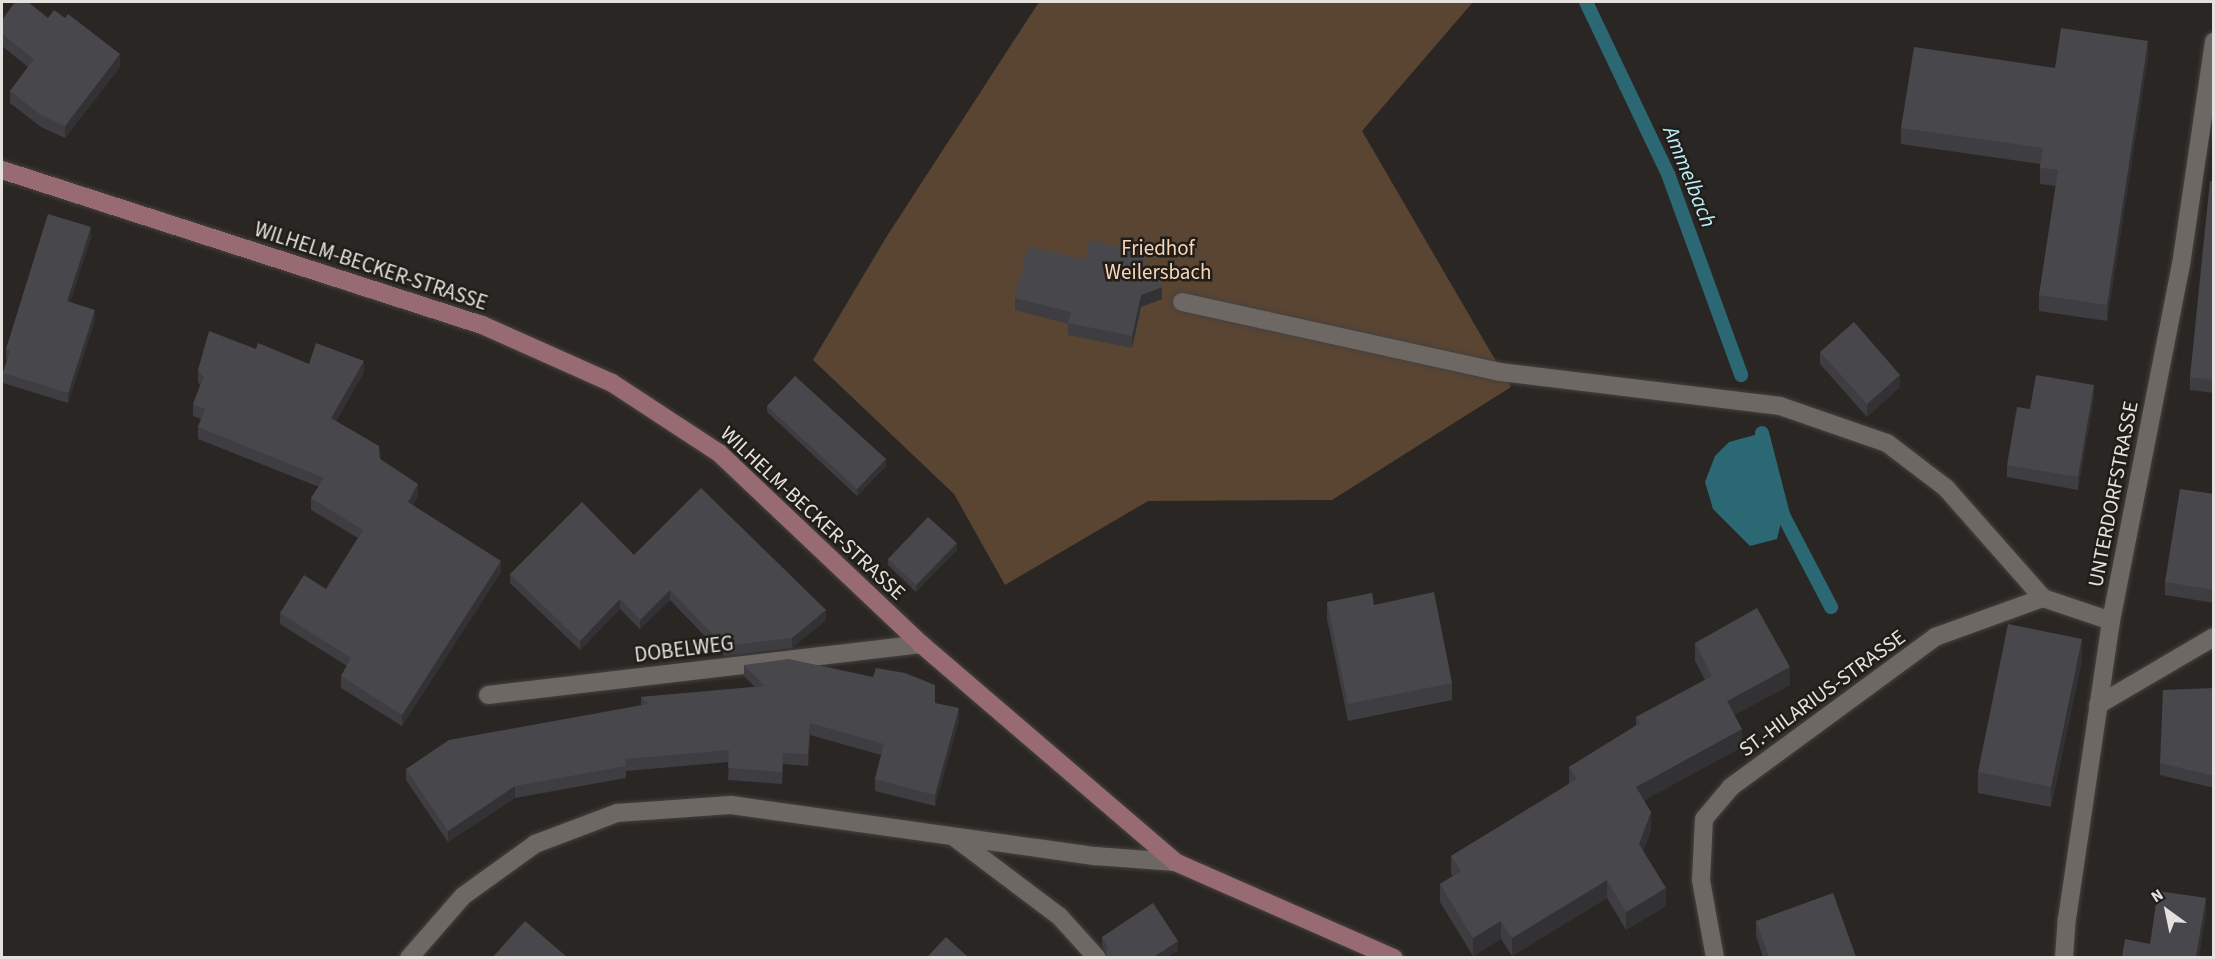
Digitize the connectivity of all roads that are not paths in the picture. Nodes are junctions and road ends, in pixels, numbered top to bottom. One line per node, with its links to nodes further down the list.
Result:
1 (2214, 41): 5 (street, UNTERDORFSTRASSE)
2 (2, 170): 7 (street, WILHELM-BECKER-STRASSE)
3 (1182, 302): 4 (street)
4 (2043, 598): 5 (street); 15 (street, ST.-HILARIUS-STRASSE)
5 (2111, 621): 9 (street, UNTERDORFSTRASSE)
6 (2214, 637): 9 (street)
7 (921, 644): 8 (street, DOBELWEG); 11 (street, WILHELM-BECKER-STRASSE)
8 (488, 695)
9 (2098, 705): 16 (street, UNTERDORFSTRASSE)
10 (952, 836): 11 (street); 12 (street); 13 (street)
11 (1175, 862): 14 (street, WILHELM-BECKER-STRASSE)
12 (409, 957)
13 (1097, 957)
14 (1394, 957)
15 (1715, 957)
16 (2064, 957)

